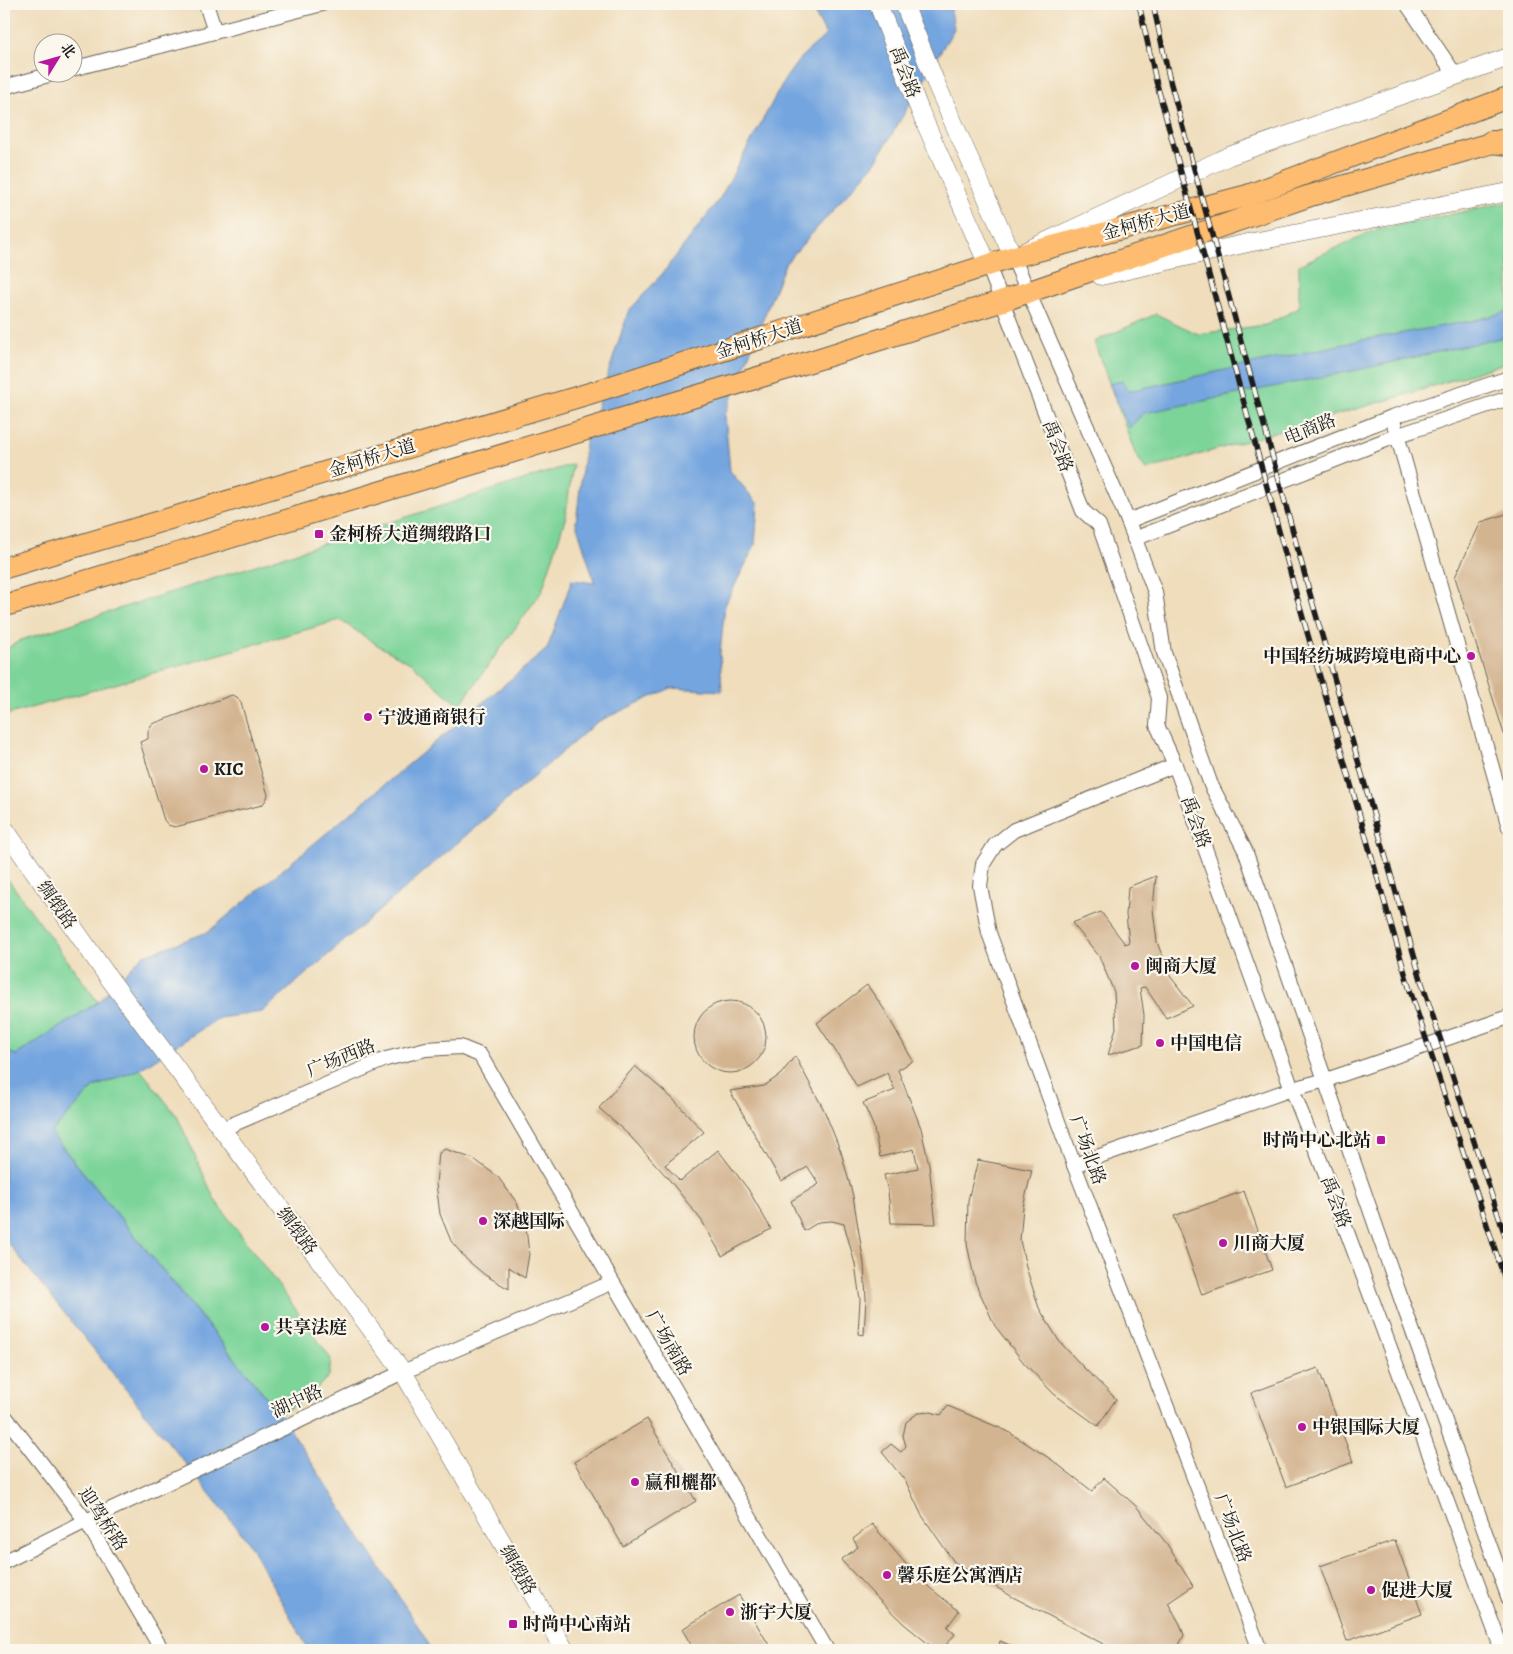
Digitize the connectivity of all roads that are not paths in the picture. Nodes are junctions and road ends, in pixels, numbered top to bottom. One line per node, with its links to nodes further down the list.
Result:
1 (206, 4): 6 (street)
2 (322, 4): 6 (street)
3 (878, 4): 16 (street, 禹会路)
4 (904, 4): 15 (street, 禹会路)
5 (1407, 4): 9 (street)
6 (214, 32): 8 (street)
7 (1509, 57): 9 (street)
8 (82, 66)
9 (1456, 76): 15 (street)
10 (32, 80): 11 (street)
11 (4, 88)
12 (1509, 97): 15 (main road, 金柯桥大道)
13 (1503, 141): 17 (main road, 金柯桥大道)
14 (1509, 192): 17 (street)
15 (1013, 257): 16 (main road, 金柯桥大道); 17 (street, 禹会路)
16 (988, 265): 18 (street, 禹会路); 25 (main road, 金柯桥大道)
17 (1027, 292): 18 (main road, 金柯桥大道); 23 (street, 禹会路)
18 (1002, 301): 26 (main road, 金柯桥大道); 27 (street, 禹会路)
19 (1509, 378): 21 (street, 电商路)
20 (1509, 398): 22 (street)
21 (1392, 417): 22 (street); 23 (street, 电商路)
22 (1396, 436): 24 (street); 29 (street)
23 (1128, 522): 24 (street, 禹会路)
24 (1134, 539): 32 (street, 禹会路)
25 (4, 568)
26 (4, 606)
27 (1175, 765): 33 (street, 禹会路); 35 (street, 广场北路)
28 (4, 828): 34 (street, 绸缎路)
29 (1509, 828)
30 (1509, 1017): 32 (street)
31 (480, 1055): 34 (street, 广场西路); 36 (street, 广场南路)
32 (1326, 1080): 33 (street); 41 (street, 禹会路)
33 (1292, 1089): 35 (street); 46 (street, 禹会路)
34 (222, 1129): 37 (street, 绸缎路)
35 (1074, 1165): 45 (street, 广场北路)
36 (611, 1283): 37 (street, 湖中路); 44 (street, 广场南路)
37 (403, 1372): 39 (street, 湖中路); 43 (street, 绸缎路)
38 (4, 1415): 39 (street, 迎驾桥路)
39 (86, 1522): 40 (street, 湖中路); 42 (street, 迎驾桥路)
40 (4, 1562)
41 (1509, 1599)
42 (162, 1650)
43 (565, 1650)
44 (826, 1650)
45 (1260, 1650)
46 (1502, 1650)

